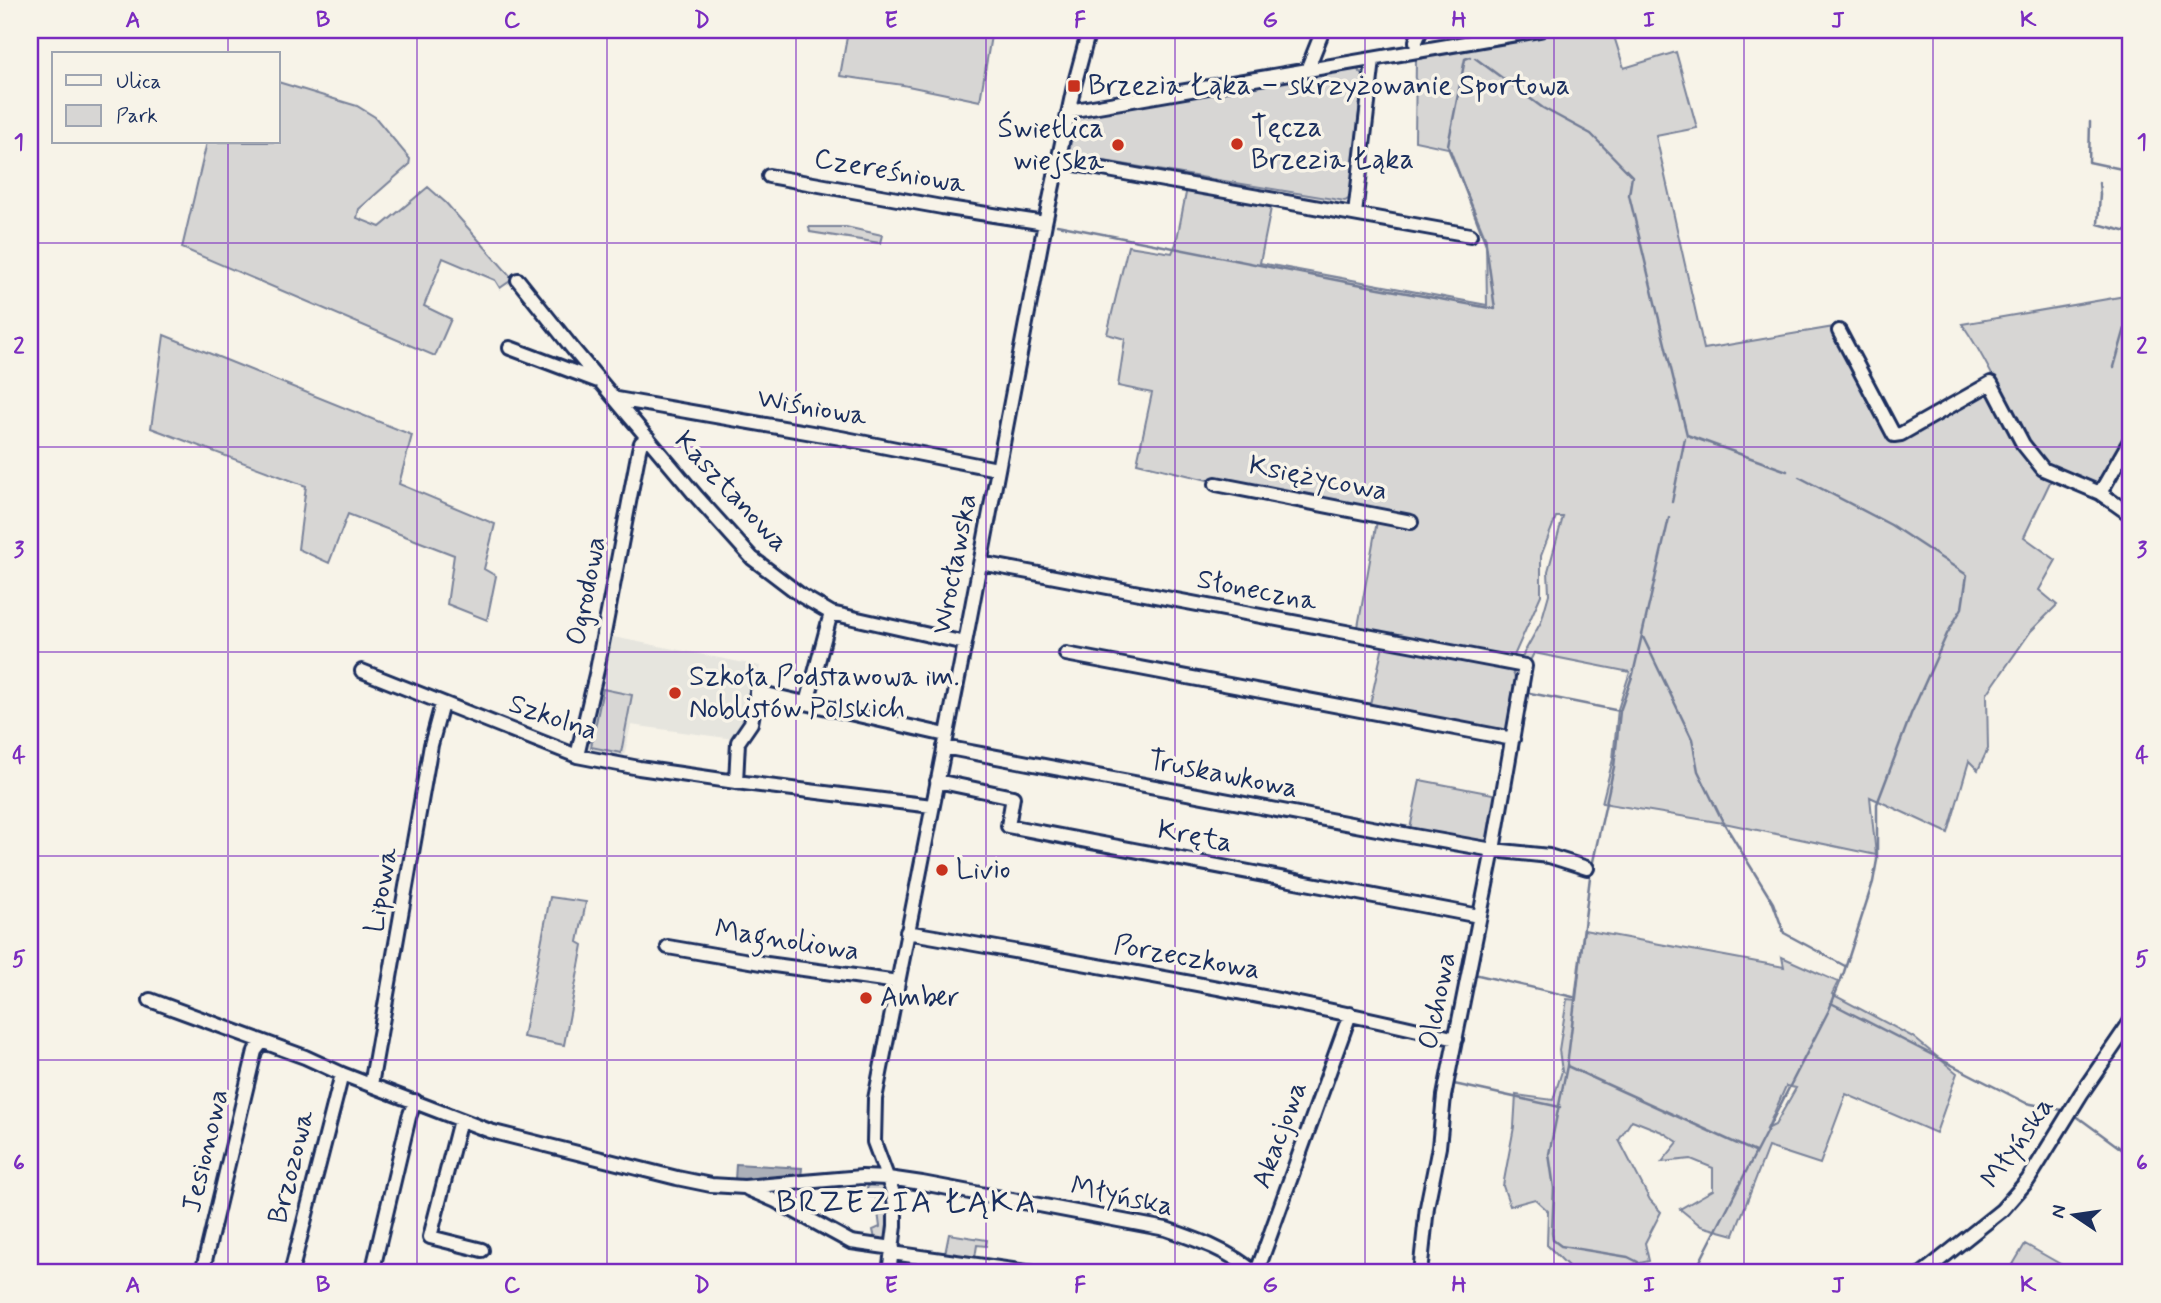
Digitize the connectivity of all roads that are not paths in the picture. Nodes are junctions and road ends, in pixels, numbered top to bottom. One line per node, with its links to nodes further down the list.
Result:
1 (1089, 30): 8 (street, Wrocławska)
2 (1323, 30): 7 (street)
3 (1421, 30): 5 (street)
4 (1540, 30): 5 (street)
5 (1417, 51): 6 (street)
6 (1373, 60): 7 (street); 11 (street)
7 (1307, 70): 8 (street)
8 (1069, 111): 9 (street, Wrocławska)
9 (1058, 161): 11 (street); 12 (street, Wrocławska)
10 (769, 176): 12 (street, Czereśniowa)
11 (1355, 214): 13 (street)
12 (1045, 223): 21 (street, Wrocławska)
13 (1470, 234)
14 (519, 280): 17 (street, Kasztanowa)
15 (1839, 331): 23 (street)
16 (510, 348): 17 (street)
17 (602, 382): 18 (street, Kasztanowa)
18 (617, 399): 19 (street, Kasztanowa); 21 (street, Wiśniowa)
19 (648, 438): 27 (street, Kasztanowa); 36 (street, Ogrodowa)
20 (2131, 439): 23 (street)
21 (998, 470): 26 (street, Wrocławska)
22 (1216, 484): 25 (street, Księżycowa)
23 (2100, 493): 24 (street)
24 (2131, 515)
25 (1411, 522)
26 (981, 563): 28 (street, Wrocławska); 30 (street, Słoneczna)
27 (831, 613): 28 (street, Kasztanowa); 32 (street)
28 (965, 643): 35 (street, Wrocławska)
29 (1066, 654): 34 (street)
30 (1525, 666): 34 (street, Olchowa)
31 (362, 671): 33 (street, Szkolna)
32 (807, 703): 35 (street, Truskawkowa); 38 (street, Truskawkowa)
33 (442, 704): 36 (street, Szkolna); 52 (street, Lipowa)
34 (1513, 739): 40 (street, Olchowa)
35 (945, 741): 37 (street, Wrocławska); 40 (street, Truskawkowa)
36 (577, 756): 38 (street, Szkolna)
37 (937, 781): 39 (street, Wrocławska); 42 (street, Kręta)
38 (736, 782): 39 (street, Szkolna)
39 (932, 806): 43 (street, Wrocławska)
40 (1493, 850): 41 (street, Truskawkowa); 42 (street, Olchowa)
41 (1587, 868)
42 (1479, 916): 49 (street, Olchowa)
43 (907, 932): 45 (street, Wrocławska); 47 (street, Porzeczkowa)
44 (668, 947): 45 (street, Magnoliowa)
45 (898, 982): 55 (street, Wrocławska)
46 (150, 1000): 50 (street)
47 (1350, 1014): 49 (street, Porzeczkowa); 64 (street, Akacjowa)
48 (2131, 1021): 66 (street, Młyńska)
49 (1456, 1039): 65 (street, Olchowa)
50 (262, 1042): 51 (street); 59 (street, Jesionowa)
51 (342, 1074): 52 (street); 60 (street, Brzozowa)
52 (371, 1085): 53 (street)
53 (415, 1101): 54 (street); 61 (street)
54 (460, 1120): 56 (street); 57 (street)
55 (888, 1178): 56 (street); 58 (street, Wrocławska); 64 (street, Młyńska)
56 (744, 1187): 58 (street)
57 (482, 1250)
58 (892, 1250): 62 (street, Wrocławska); 63 (street)
59 (202, 1273)
60 (291, 1273)
61 (372, 1273)
62 (888, 1273)
63 (1034, 1273)
64 (1255, 1273)
65 (1420, 1273)
66 (1923, 1273)

